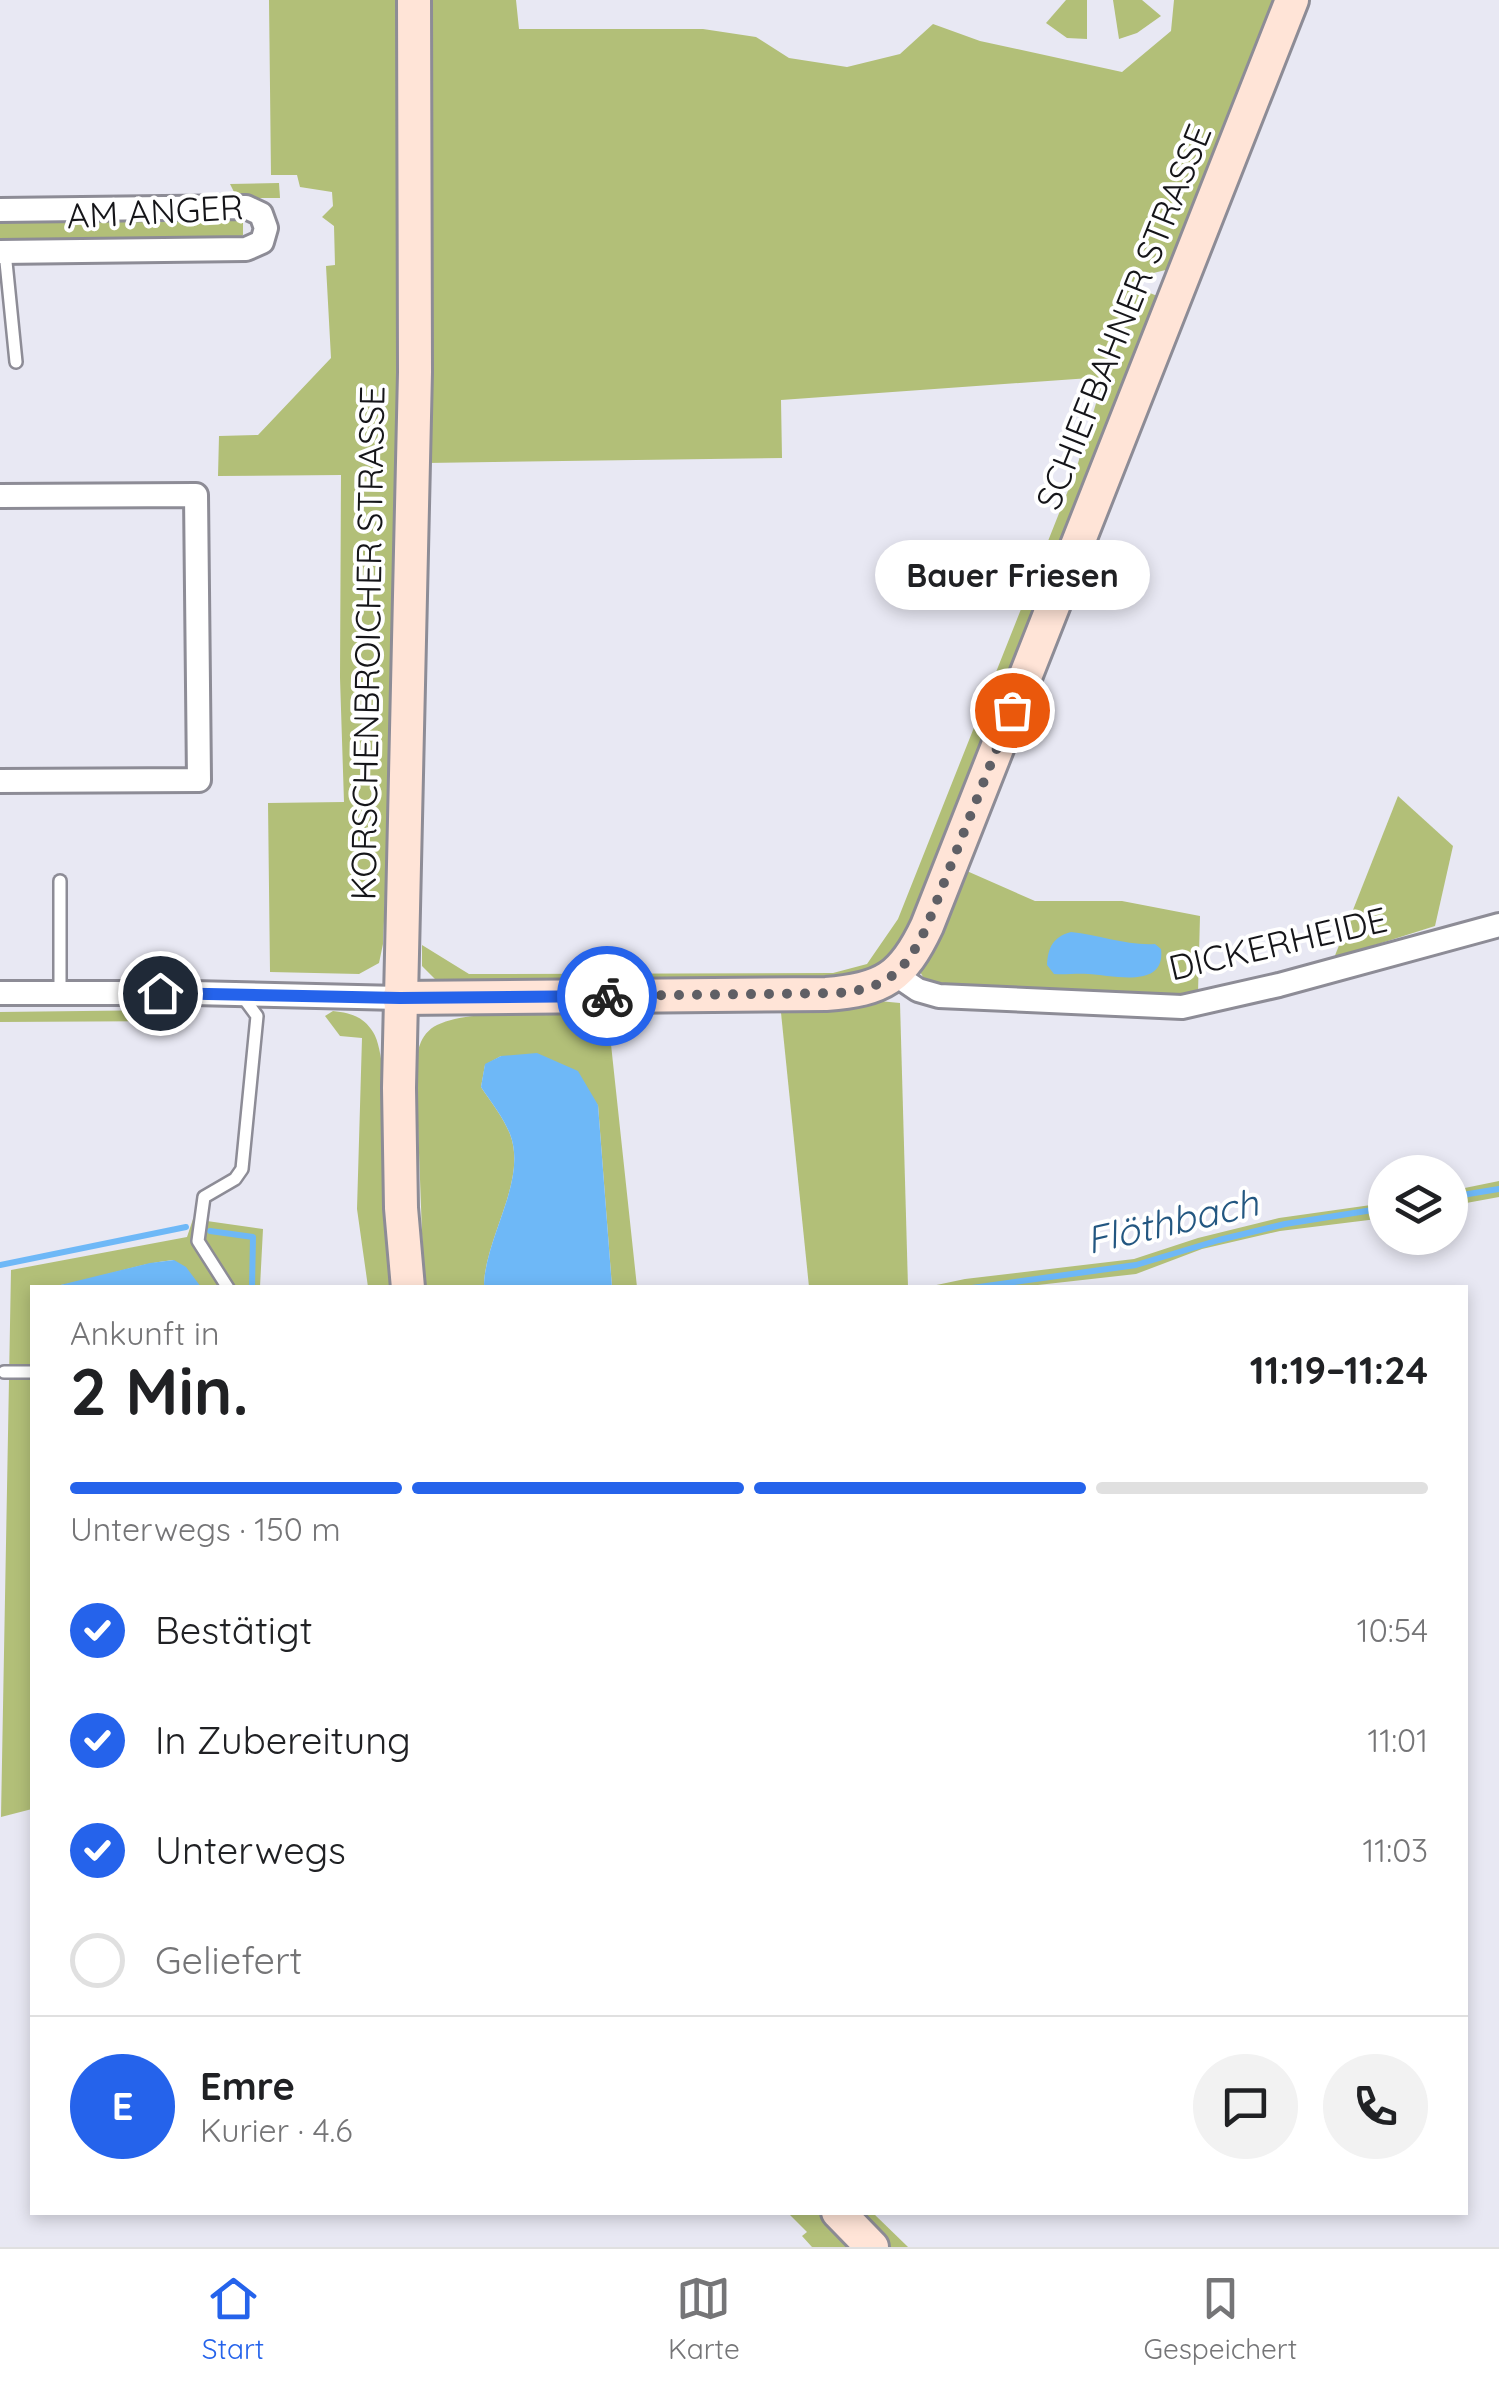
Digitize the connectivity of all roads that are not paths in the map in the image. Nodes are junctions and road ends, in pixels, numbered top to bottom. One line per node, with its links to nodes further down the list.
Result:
1 (414, 0): 14 (street, KORSCHENBROICHER STRASSE)
2 (1292, 0): 10 (street, SCHIEFBAHNER STRASSE)
3 (0, 210): 4 (street, AM ANGER)
4 (2, 252): 5 (lane)
5 (16, 362)
6 (0, 496): 7 (street)
7 (0, 781)
8 (60, 881): 11 (lane)
9 (1499, 924): 10 (street, DICKERHEIDE)
10 (896, 976): 14 (street)
11 (60, 993): 12 (street); 13 (street)
12 (240, 993): 14 (street); 15 (lane)
13 (0, 994)
14 (400, 998): 16 (street, KORSCHENBROICHER STRASSE)
15 (226, 1285)
16 (408, 1285)
17 (4, 1372): 18 (lane)
18 (30, 1372)
19 (841, 2215): 20 (street)
20 (872, 2247)

